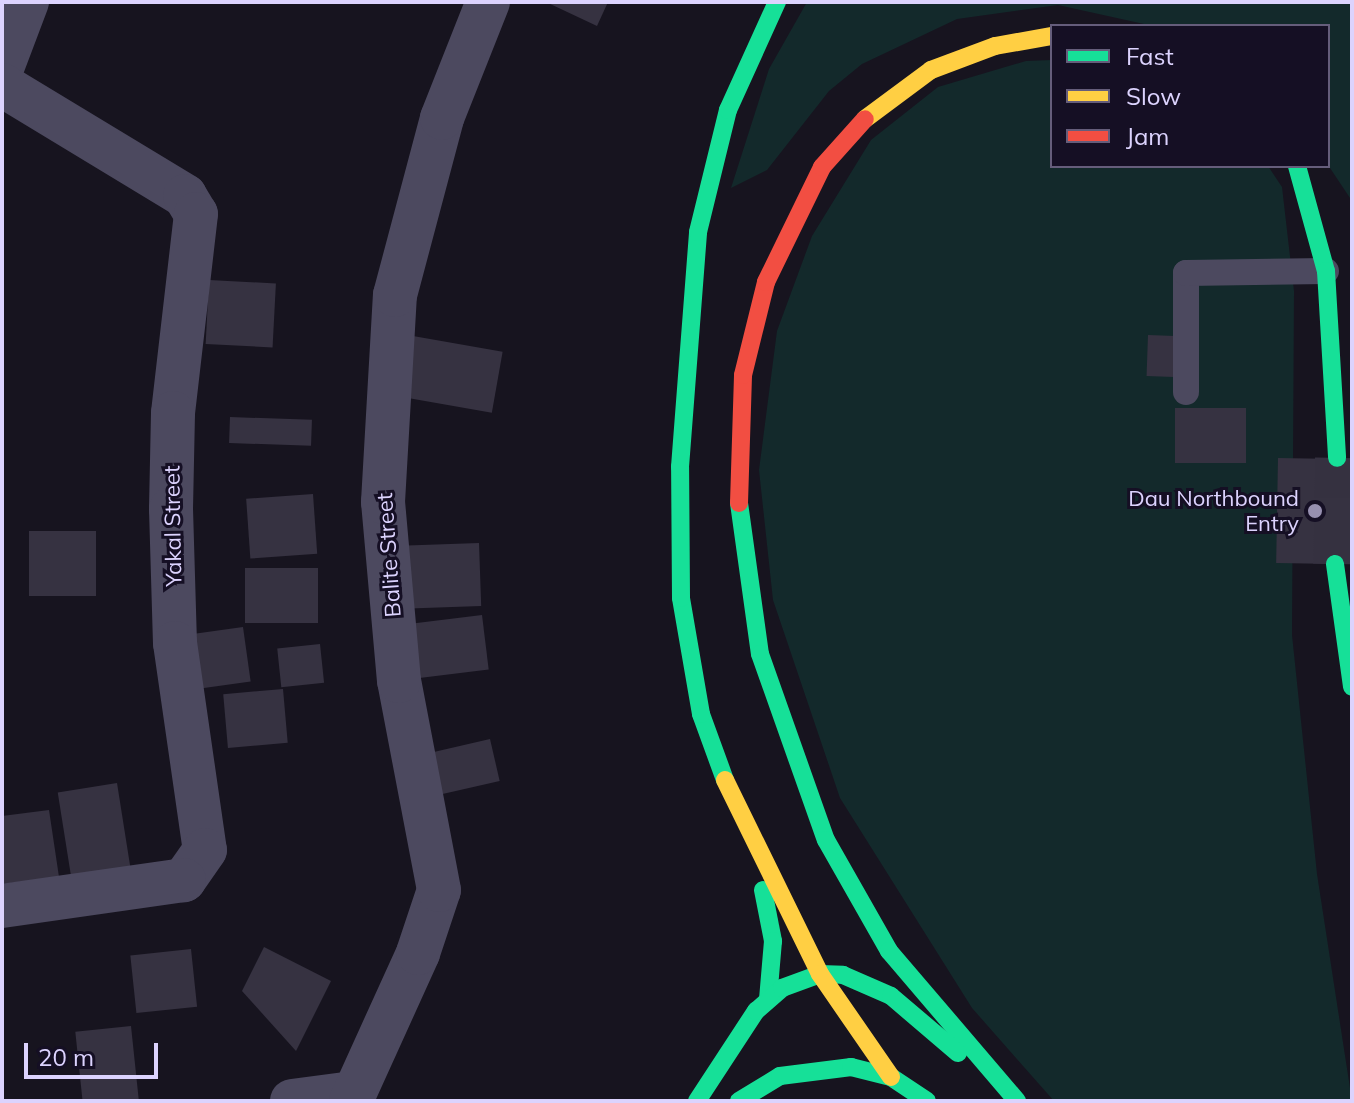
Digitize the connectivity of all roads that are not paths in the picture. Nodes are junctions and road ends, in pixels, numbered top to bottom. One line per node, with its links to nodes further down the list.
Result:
1 (27, 2): 5 (street)
2 (488, 2): 18 (street, Balite Street)
3 (777, 2): 13 (main road)
4 (1050, 36): 24 (main road)
5 (2, 68)
6 (2, 85): 14 (street, Yakal Street)
7 (1298, 168): 8 (main road)
8 (1326, 271): 9 (lane); 10 (main road)
9 (1186, 392)
10 (1337, 458)
11 (1335, 564): 12 (main road)
12 (1352, 687)
13 (751, 845): 15 (main road); 16 (main road)
14 (2, 906)
15 (820, 974): 16 (main road); 17 (main road); 23 (main road)
16 (768, 999): 20 (main road)
17 (891, 1077): 21 (main road); 22 (main road)
18 (352, 1097): 19 (street)
19 (292, 1101)
20 (697, 1101)
21 (739, 1101)
22 (927, 1101)
23 (1009, 1101)
24 (1017, 1101)

